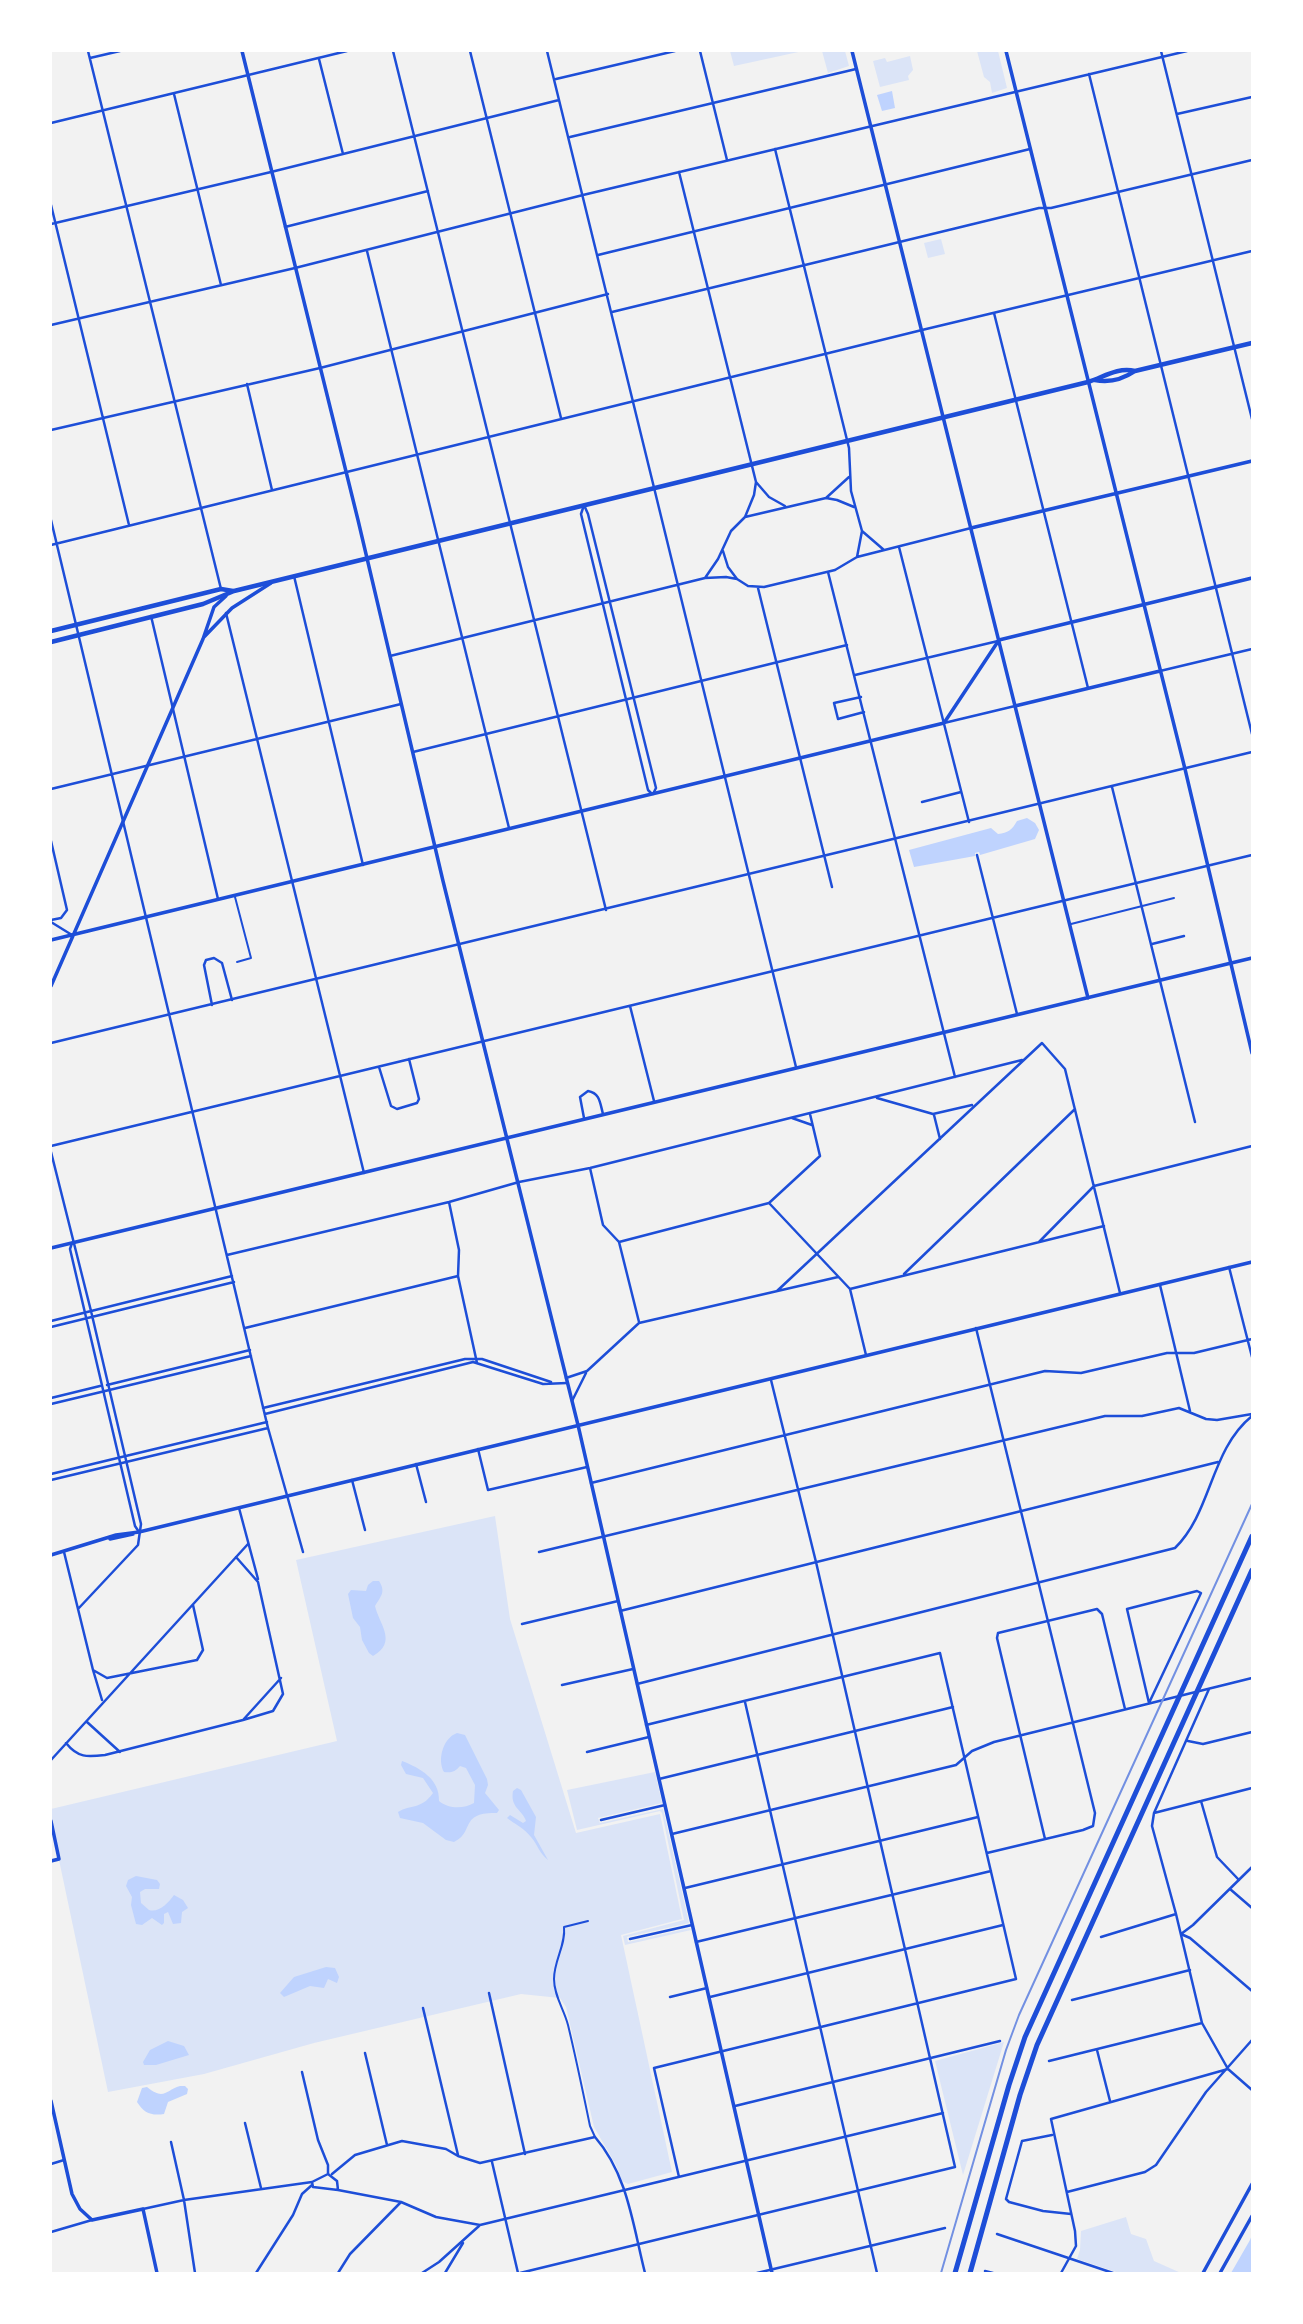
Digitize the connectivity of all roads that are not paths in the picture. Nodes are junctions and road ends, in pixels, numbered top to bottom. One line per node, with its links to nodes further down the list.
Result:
1 (88, 51): 15 (street)
2 (120, 51): 15 (street)
3 (242, 51): 19 (street)
4 (347, 51): 16 (street)
5 (393, 51): 31 (street)
6 (470, 51): 28 (street)
7 (547, 51): 20 (street)
8 (675, 51): 20 (street)
9 (700, 51): 25 (street)
10 (852, 51): 17 (street)
11 (1006, 51): 21 (street)
12 (1161, 51): 14 (street)
13 (1187, 51): 14 (street)
14 (1162, 57): 18 (street); 27 (street)
15 (89, 58): 26 (street)
16 (319, 58): 19 (street); 35 (street)
17 (856, 69): 25 (street); 30 (street)
18 (1089, 74): 21 (street); 44 (street)
19 (248, 77): 22 (street); 38 (street)
20 (554, 79): 24 (street)
21 (1016, 91): 30 (street); 34 (street)
22 (174, 94): 26 (street); 42 (street)
23 (1252, 97): 27 (street)
24 (559, 100): 28 (street); 32 (street)
25 (713, 103): 32 (street); 36 (street)
26 (102, 110): 29 (street); 47 (street)
27 (1177, 114): 40 (street)
28 (487, 117): 31 (street); 50 (street)
29 (51, 123)
30 (871, 126): 33 (street); 41 (street)
31 (414, 136): 35 (street); 43 (street)
32 (569, 137): 45 (street)
33 (775, 149): 36 (street); 48 (street)
34 (1031, 149): 41 (street); 49 (street)
35 (343, 154): 38 (street)
36 (727, 160): 39 (street)
37 (1252, 160): 40 (street)
38 (271, 172): 42 (street); 52 (street)
39 (679, 172): 45 (street); 53 (street)
40 (1191, 174): 44 (street); 59 (street)
41 (886, 184): 48 (street); 55 (street)
42 (197, 190): 47 (street); 63 (street)
43 (428, 191): 52 (street); 54 (street)
44 (1118, 192): 49 (street); 62 (street)
45 (583, 195): 50 (street); 58 (street)
46 (51, 205): 51 (street)
47 (125, 206): 51 (street); 67 (street)
48 (789, 207): 53 (street); 60 (street)
49 (1046, 208): 55 (street); 66 (street)
50 (510, 214): 54 (street); 68 (street)
51 (53, 224): 71 (street)
52 (285, 227): 61 (street)
53 (694, 231): 58 (street); 64 (street)
54 (438, 232): 56 (street); 74 (street)
55 (900, 242): 60 (street); 73 (street)
56 (367, 250): 61 (street); 77 (street)
57 (1252, 251): 59 (street)
58 (598, 254): 65 (street)
59 (1213, 261): 62 (street); 76 (street)
60 (803, 265): 64 (street); 78 (street)
61 (295, 268): 63 (street); 80 (street)
62 (1140, 278): 66 (street); 79 (street)
63 (221, 285): 67 (street)
64 (708, 288): 69 (street); 81 (street)
65 (608, 294): 68 (street); 69 (street)
66 (1068, 295): 70 (street); 82 (street)
67 (150, 302): 71 (street); 85 (street)
68 (535, 312): 74 (street); 89 (street)
69 (612, 312): 86 (street)
70 (994, 313): 73 (street); 84 (street)
71 (77, 319): 72 (street); 88 (street)
72 (51, 325)
73 (922, 330): 78 (street); 87 (street)
74 (463, 331): 77 (street); 92 (street)
75 (1252, 343): 76 (main road)
76 (1234, 348): 79 (main road); 90 (street)
77 (391, 349): 80 (street); 94 (street)
78 (825, 354): 81 (street); 93 (street)
79 (1161, 365): 82 (main road); 98 (street)
80 (320, 368): 83 (street); 97 (street)
81 (729, 377): 86 (street); 96 (street)
82 (1088, 382): 84 (main road); 103 (street)
83 (247, 384): 85 (street); 102 (street)
84 (1016, 399): 87 (main road); 109 (street)
85 (174, 401): 88 (street); 108 (street)
86 (634, 401): 89 (street); 101 (street)
87 (943, 417): 93 (main road); 114 (street)
88 (102, 418): 91 (street); 113 (street)
89 (561, 418): 92 (street)
90 (1252, 419)
91 (51, 430)
92 (488, 436): 94 (street); 112 (street)
93 (847, 441): 96 (main road); 99 (street)
94 (417, 454): 97 (street); 116 (street)
95 (1252, 461): 98 (street)
96 (751, 464): 100 (street); 101 (main road)
97 (346, 472): 102 (street); 123 (street)
98 (1189, 476): 103 (street); 132 (street)
99 (849, 477): 104 (street); 107 (street)
100 (755, 482): 106 (street); 110 (street)
101 (655, 488): 105 (main road); 130 (street)
102 (272, 490): 108 (street)
103 (1116, 493): 109 (street); 137 (street)
104 (826, 498): 106 (street); 107 (street)
105 (584, 505): 112 (main road); 135 (street); 136 (street)
106 (787, 507): 110 (street)
107 (854, 507): 115 (street)
108 (200, 508): 113 (street); 133 (street)
109 (1044, 511): 114 (street); 141 (street)
110 (745, 517): 121 (street)
111 (51, 520): 117 (street)
112 (510, 524): 116 (main road); 140 (street)
113 (129, 525): 117 (street)
114 (971, 528): 119 (street); 147 (street)
115 (862, 531): 120 (street); 122 (street)
116 (438, 541): 123 (main road); 145 (street)
117 (57, 543): 118 (street); 142 (street)
118 (51, 545)
119 (899, 547): 120 (street); 153 (street)
120 (885, 550): 122 (street)
121 (723, 551): 126 (street); 128 (street)
122 (857, 557): 124 (street)
123 (367, 559): 125 (main road); 152 (street)
124 (828, 572): 131 (street); 149 (street)
125 (293, 576): 129 (main road); 167 (street)
126 (705, 578): 128 (street); 130 (street)
127 (1252, 578): 132 (street)
128 (737, 579): 131 (street)
129 (273, 582): 134 (main road); 138 (street)
130 (680, 585): 135 (street); 157 (street)
131 (758, 587): 154 (street)
132 (1217, 587): 137 (street); 151 (street)
133 (220, 589): 134 (main road); 142 (main road)
134 (234, 591): 139 (main road); 146 (street)
135 (610, 602): 136 (street); 159 (street)
136 (604, 604): 140 (street); 161 (street)
137 (1144, 605): 141 (street); 155 (street)
138 (226, 613): 146 (street); 171 (street)
139 (151, 616): 144 (main road); 164 (street)
140 (535, 621): 145 (street); 166 (street)
141 (1071, 622): 147 (street); 158 (street)
142 (77, 625): 143 (main road); 144 (street)
143 (51, 631)
144 (79, 635): 148 (main road); 179 (street)
145 (463, 638): 152 (street); 169 (street)
146 (203, 639): 164 (street)
147 (999, 640): 153 (street); 163 (street); 168 (street)
148 (51, 642)
149 (848, 645): 154 (street); 156 (street)
150 (1252, 649): 151 (street)
151 (1233, 654): 155 (street); 170 (street)
152 (390, 656): 162 (street)
153 (928, 658): 156 (street); 168 (street)
154 (775, 662): 157 (street); 176 (street)
155 (1160, 671): 158 (street); 178 (street)
156 (855, 675): 160 (street)
157 (703, 680): 159 (street); 180 (street)
158 (1088, 688): 163 (street)
159 (633, 697): 161 (street); 184 (street)
160 (861, 697): 165 (street); 165 (street)
161 (626, 699): 166 (street); 184 (street)
162 (401, 704): 167 (street); 173 (street)
163 (1015, 706): 168 (street); 186 (street)
164 (173, 708): 175 (street); 177 (street)
165 (865, 712): 172 (street)
166 (558, 716): 169 (street); 187 (street)
167 (329, 722): 171 (street); 197 (street)
168 (944, 723): 172 (street); 183 (street)
169 (487, 733): 173 (street); 190 (street)
170 (1252, 734)
171 (257, 740): 175 (street); 200 (street)
172 (872, 741): 176 (street); 191 (street)
173 (413, 752): 193 (street)
174 (1252, 752): 178 (street)
175 (185, 757): 177 (street); 205 (street)
176 (799, 759): 180 (street); 196 (street)
177 (148, 766): 179 (street); 189 (street)
178 (1185, 769): 181 (street); 198 (street)
179 (112, 775): 182 (street); 189 (street)
180 (726, 776): 184 (street); 199 (street)
181 (1112, 787): 186 (street); 201 (street)
182 (51, 789)
183 (961, 792): 185 (street); 188 (street)
184 (653, 794): 187 (street)
185 (922, 802)
186 (1040, 804): 188 (street); 206 (street)
187 (582, 811): 190 (street); 208 (street)
188 (969, 822): 191 (street)
189 (122, 823): 209 (street); 213 (street)
190 (509, 828): 193 (street)
191 (897, 839): 196 (street); 214 (street)
192 (51, 841): 211 (street)
193 (435, 847): 197 (street); 218 (street)
194 (977, 855): 210 (street)
195 (1252, 855): 198 (street)
196 (824, 857): 199 (street); 202 (street)
197 (363, 864): 200 (street)
198 (1208, 866): 201 (street); 221 (street)
199 (749, 874): 208 (street); 222 (street)
200 (291, 882): 203 (street); 223 (street)
201 (1137, 883): 206 (street); 207 (street)
202 (832, 887)
203 (235, 895): 205 (street); 220 (lane)
204 (1174, 898): 207 (lane)
205 (218, 900): 209 (street)
206 (1065, 900): 210 (street); 212 (street)
207 (1142, 906): 212 (lane); 217 (street)
208 (606, 910): 218 (street)
209 (144, 917): 213 (street); 231 (street)
210 (993, 918): 214 (street); 230 (street)
211 (51, 921): 213 (street)
212 (1070, 924): 226 (street)
213 (72, 934): 216 (street); 225 (street)
214 (922, 935): 222 (street); 232 (street)
215 (1184, 936): 217 (street)
216 (51, 940)
217 (1152, 944): 224 (street)
218 (459, 945): 223 (street); 233 (street)
219 (1252, 958): 221 (street)
220 (237, 962)
221 (1231, 963): 224 (street); 235 (street)
222 (774, 971): 229 (street); 239 (street)
223 (316, 980): 227 (street); 240 (street)
224 (1161, 980): 226 (street); 252 (street)
225 (51, 986)
226 (1088, 998): 230 (street)
227 (232, 1000): 228 (street); 228 (street)
228 (212, 1005): 231 (street)
229 (630, 1006): 233 (street); 243 (street)
230 (1017, 1014): 232 (street)
231 (169, 1015): 234 (street); 246 (street)
232 (946, 1032): 239 (street); 241 (street)
233 (483, 1042): 236 (street); 254 (street)
234 (51, 1043)
235 (1252, 1053)
236 (409, 1059): 238 (street); 238 (street)
237 (1022, 1060): 241 (street); 244 (street); 245 (street)
238 (380, 1067): 240 (street)
239 (796, 1068): 243 (street)
240 (340, 1076): 246 (street); 260 (street)
241 (956, 1077): 242 (street)
242 (876, 1098): 248 (street); 249 (street)
243 (654, 1102): 247 (street)
244 (975, 1104): 249 (street); 255 (street)
245 (1075, 1109): 262 (street); 277 (street)
246 (194, 1111): 256 (street); 265 (street)
247 (603, 1114): 250 (street); 250 (street)
248 (810, 1114): 251 (street); 253 (street)
249 (933, 1114): 255 (street)
250 (584, 1118): 254 (street)
251 (792, 1118): 253 (street); 259 (street)
252 (1195, 1122)
253 (813, 1125): 264 (street)
254 (508, 1137): 260 (street); 261 (street)
255 (940, 1139): 272 (street)
256 (51, 1146)
257 (1252, 1146): 262 (street)
258 (51, 1152): 269 (street)
259 (590, 1168): 261 (street); 267 (street)
260 (364, 1172): 265 (street)
261 (519, 1182): 263 (street); 305 (street)
262 (1094, 1186): 266 (street); 268 (street)
263 (449, 1202): 271 (street); 276 (street)
264 (769, 1203): 267 (street); 272 (street)
265 (216, 1209): 269 (street); 271 (street)
266 (1104, 1226): 268 (street); 283 (street)
267 (619, 1242): 291 (street)
268 (1038, 1242): 277 (street)
269 (73, 1243): 270 (street); 286 (street); 287 (street)
270 (51, 1248)
271 (227, 1255): 275 (street)
272 (818, 1255): 278 (street); 282 (street)
273 (1252, 1262): 274 (street)
274 (1229, 1267): 280 (street); 295 (street)
275 (232, 1276): 279 (street); 284 (street)
276 (458, 1276): 293 (street); 300 (street)
277 (902, 1276): 281 (street)
278 (838, 1277): 281 (street); 282 (street)
279 (234, 1282): 285 (street); 293 (street)
280 (1159, 1284): 283 (street); 297 (street)
281 (850, 1289): 298 (street)
282 (777, 1291): 291 (street)
283 (1121, 1293): 294 (street)
284 (160, 1294): 285 (street); 286 (street)
285 (162, 1300): 288 (street)
286 (91, 1311): 287 (street); 288 (street)
287 (84, 1313): 289 (street); 290 (street)
288 (92, 1317): 289 (street); 307 (street)
289 (86, 1319): 292 (street); 309 (street)
290 (51, 1321)
291 (639, 1323): 303 (street)
292 (51, 1327)
293 (245, 1328): 296 (street)
294 (976, 1328): 298 (street); 308 (street)
295 (1250, 1340): 297 (street); 301 (street)
296 (250, 1350): 299 (street); 307 (street)
297 (1176, 1353): 308 (street); 316 (street)
298 (866, 1354): 304 (street)
299 (251, 1356): 310 (street); 315 (street)
300 (476, 1357): 302 (street); 306 (street); 315 (street)
301 (1252, 1357)
302 (477, 1363): 306 (street); 317 (street)
303 (587, 1371): 305 (street); 313 (street)
304 (770, 1378): 320 (street); 322 (street)
305 (566, 1380): 306 (street); 313 (street)
306 (554, 1383)
307 (108, 1384): 309 (street); 310 (street)
308 (990, 1385): 322 (street); 323 (street)
309 (102, 1386): 311 (street); 312 (street)
310 (109, 1390): 311 (street); 325 (street)
311 (103, 1391): 314 (street); 326 (street)
312 (51, 1398)
313 (572, 1401): 320 (street)
314 (51, 1404)
315 (263, 1408): 317 (street)
316 (1190, 1411): 318 (street); 323 (street)
317 (265, 1414): 319 (street)
318 (1252, 1415): 328 (street)
319 (267, 1422): 321 (street); 325 (street)
320 (578, 1425): 324 (street); 331 (street)
321 (268, 1428): 327 (street); 337 (street)
322 (785, 1435): 335 (street); 336 (street)
323 (1004, 1441): 336 (street); 340 (street)
324 (478, 1449): 330 (street); 331 (street)
325 (125, 1456): 326 (street); 327 (street)
326 (119, 1458): 329 (street); 332 (street)
327 (126, 1462): 329 (street); 342 (street)
328 (1218, 1462): 340 (street); 354 (street)
329 (120, 1464): 333 (street); 342 (street)
330 (416, 1464): 334 (street); 338 (street)
331 (587, 1467): 335 (street)
332 (51, 1474)
333 (51, 1480)
334 (352, 1480): 337 (street); 341 (street)
335 (591, 1483): 344 (street)
336 (800, 1491): 344 (street); 351 (street)
337 (288, 1496): 339 (street); 347 (street)
338 (426, 1502)
339 (239, 1508): 342 (street); 345 (street)
340 (1021, 1510): 351 (street); 354 (street)
341 (365, 1530)
342 (137, 1532): 346 (street); 357 (street)
343 (1252, 1536): 500 (highway)
344 (603, 1538): 348 (street); 355 (street)
345 (248, 1544): 350 (street); 353 (street)
346 (64, 1552): 349 (street); 357 (street)
347 (303, 1552)
348 (539, 1552)
349 (51, 1555)
350 (236, 1557): 353 (street); 356 (street)
351 (816, 1562): 358 (street); 361 (street)
352 (1252, 1570): 501 (highway)
353 (258, 1583): 366 (street)
354 (1039, 1583): 359 (street); 361 (street)
355 (618, 1601): 358 (street); 360 (street)
356 (193, 1604): 364 (street); 364 (street)
357 (78, 1609): 363 (street)
358 (620, 1611): 362 (street)
359 (1048, 1620): 375 (street); 378 (street); 382 (street)
360 (522, 1623)
361 (833, 1634): 365 (street); 368 (street)
362 (633, 1668): 368 (street); 369 (street)
363 (93, 1670): 364 (street); 371 (street)
364 (126, 1675): 371 (street)
365 (843, 1677): 372 (street); 374 (street); 380 (street)
366 (281, 1678): 376 (street); 376 (street)
367 (1252, 1678): 370 (street)
368 (637, 1684): 379 (street)
369 (562, 1685)
370 (1209, 1689): 373 (street); 384 (street)
371 (102, 1702): 377 (street)
372 (745, 1702): 379 (street); 388 (street)
373 (1149, 1703): 373 (street); 375 (street)
374 (953, 1707): 380 (street); 389 (street)
375 (1125, 1709): 378 (street)
376 (243, 1720): 386 (street)
377 (87, 1722): 385 (street); 386 (street)
378 (1073, 1722): 382 (street); 402 (street)
379 (646, 1724): 383 (street)
380 (855, 1731): 388 (street); 392 (street)
381 (1252, 1732): 384 (street)
382 (1020, 1735): 389 (street); 402 (street)
383 (649, 1738): 387 (street); 391 (street)
384 (1188, 1741): 397 (street)
385 (66, 1743): 386 (street); 390 (street)
386 (120, 1752)
387 (587, 1752)
388 (758, 1755): 391 (street); 396 (street)
389 (964, 1756): 392 (street); 398 (street)
390 (51, 1760)
391 (659, 1779): 395 (street)
392 (868, 1786): 396 (street); 403 (street)
393 (1252, 1788): 394 (street)
394 (1201, 1801): 397 (street); 409 (street)
395 (665, 1805): 399 (street); 401 (street)
396 (770, 1810): 401 (street); 406 (street)
397 (1154, 1813): 414 (street)
398 (978, 1816): 403 (street); 404 (street)
399 (601, 1819)
400 (51, 1821): 405 (street)
401 (672, 1834): 410 (street)
402 (1045, 1839): 404 (street)
403 (880, 1840): 406 (street); 412 (street)
404 (987, 1853): 408 (street)
405 (51, 1861)
406 (783, 1865): 410 (street); 415 (street)
407 (1252, 1867): 409 (street)
408 (991, 1871): 412 (street); 418 (street)
409 (1239, 1880): 411 (street)
410 (684, 1888): 417 (street)
411 (1230, 1889): 413 (street); 419 (street)
412 (893, 1894): 415 (street); 423 (street)
413 (1252, 1908)
414 (1176, 1914): 419 (street); 420 (street)
415 (796, 1919): 422 (street); 425 (street)
416 (587, 1922): 453 (lane)
417 (692, 1925): 421 (street); 422 (street)
418 (1003, 1925): 423 (street); 432 (street)
419 (1181, 1934): 424 (street); 427 (street)
420 (1101, 1937)
421 (629, 1939)
422 (696, 1942): 426 (street)
423 (905, 1949): 425 (street); 432 (street)
424 (1190, 1970): 431 (street); 434 (street)
425 (808, 1973): 430 (street); 435 (street)
426 (706, 1988): 429 (street); 430 (street)
427 (1252, 1990)
428 (489, 1993): 457 (street)
429 (670, 1997)
430 (709, 1997): 439 (street)
431 (1072, 2000)
432 (918, 2004): 435 (street); 441 (street)
433 (424, 2008): 458 (street)
434 (1202, 2023): 438 (street); 443 (street)
435 (820, 2028): 439 (street); 445 (street)
436 (1252, 2039): 443 (street)
437 (1000, 2041): 441 (street)
438 (1097, 2049): 442 (street); 448 (street)
439 (722, 2052): 449 (street); 464 (street)
440 (365, 2053): 456 (street)
441 (930, 2058): 445 (street); 450 (street)
442 (1049, 2061)
443 (1228, 2069): 446 (street); 448 (street); 471 (street)
444 (302, 2072): 463 (street)
445 (833, 2082): 449 (street); 454 (street)
446 (1252, 2090)
447 (51, 2101): 459 (street)
448 (1110, 2101): 452 (street)
449 (734, 2106): 460 (street)
450 (943, 2113): 454 (street); 470 (street)
451 (245, 2123): 467 (street)
452 (1052, 2134): 471 (street); 475 (street)
453 (596, 2137): 457 (street); 469 (street)
454 (845, 2137): 460 (street); 470 (street)
455 (170, 2143): 472 (street)
456 (387, 2145): 458 (street); 463 (street)
457 (525, 2154): 461 (street)
458 (458, 2156): 461 (street)
459 (64, 2161): 462 (street); 478 (street)
460 (746, 2161): 464 (street); 476 (street)
461 (492, 2162): 479 (street)
462 (51, 2164)
463 (330, 2174): 465 (street); 468 (street)
464 (679, 2177): 469 (street)
465 (312, 2184): 467 (street); 468 (street); 492 (street)
466 (1252, 2185): 505 (street)
467 (261, 2188): 472 (street)
468 (338, 2190): 473 (street)
469 (625, 2190): 479 (street); 485 (street)
470 (858, 2191): 476 (street); 486 (street)
471 (1065, 2192): 475 (street)
472 (184, 2200): 474 (street); 491 (street)
473 (401, 2202): 480 (street); 493 (street)
474 (143, 2209): 478 (street); 490 (street)
475 (1071, 2214): 487 (street)
476 (759, 2215): 485 (street); 489 (street)
477 (1252, 2216): 506 (street)
478 (92, 2220): 482 (street)
479 (505, 2220): 480 (street); 496 (street)
480 (480, 2225): 484 (street)
481 (945, 2228): 486 (street)
482 (51, 2232)
483 (997, 2234): 487 (street)
484 (465, 2240): 494 (street); 495 (street)
485 (638, 2245): 496 (street); 497 (street)
486 (870, 2246): 489 (street); 499 (street)
487 (1071, 2258): 503 (street); 504 (street)
488 (985, 2271): 502 (street)
489 (772, 2272): 498 (street)
490 (157, 2273)
491 (195, 2273)
492 (256, 2273)
493 (338, 2273)
494 (422, 2273)
495 (445, 2273)
496 (519, 2273)
497 (645, 2273)
498 (757, 2273)
499 (877, 2273)
500 (956, 2273)
501 (970, 2273)
502 (993, 2273)
503 (1061, 2273)
504 (1113, 2273)
505 (1202, 2273)
506 (1220, 2273)

